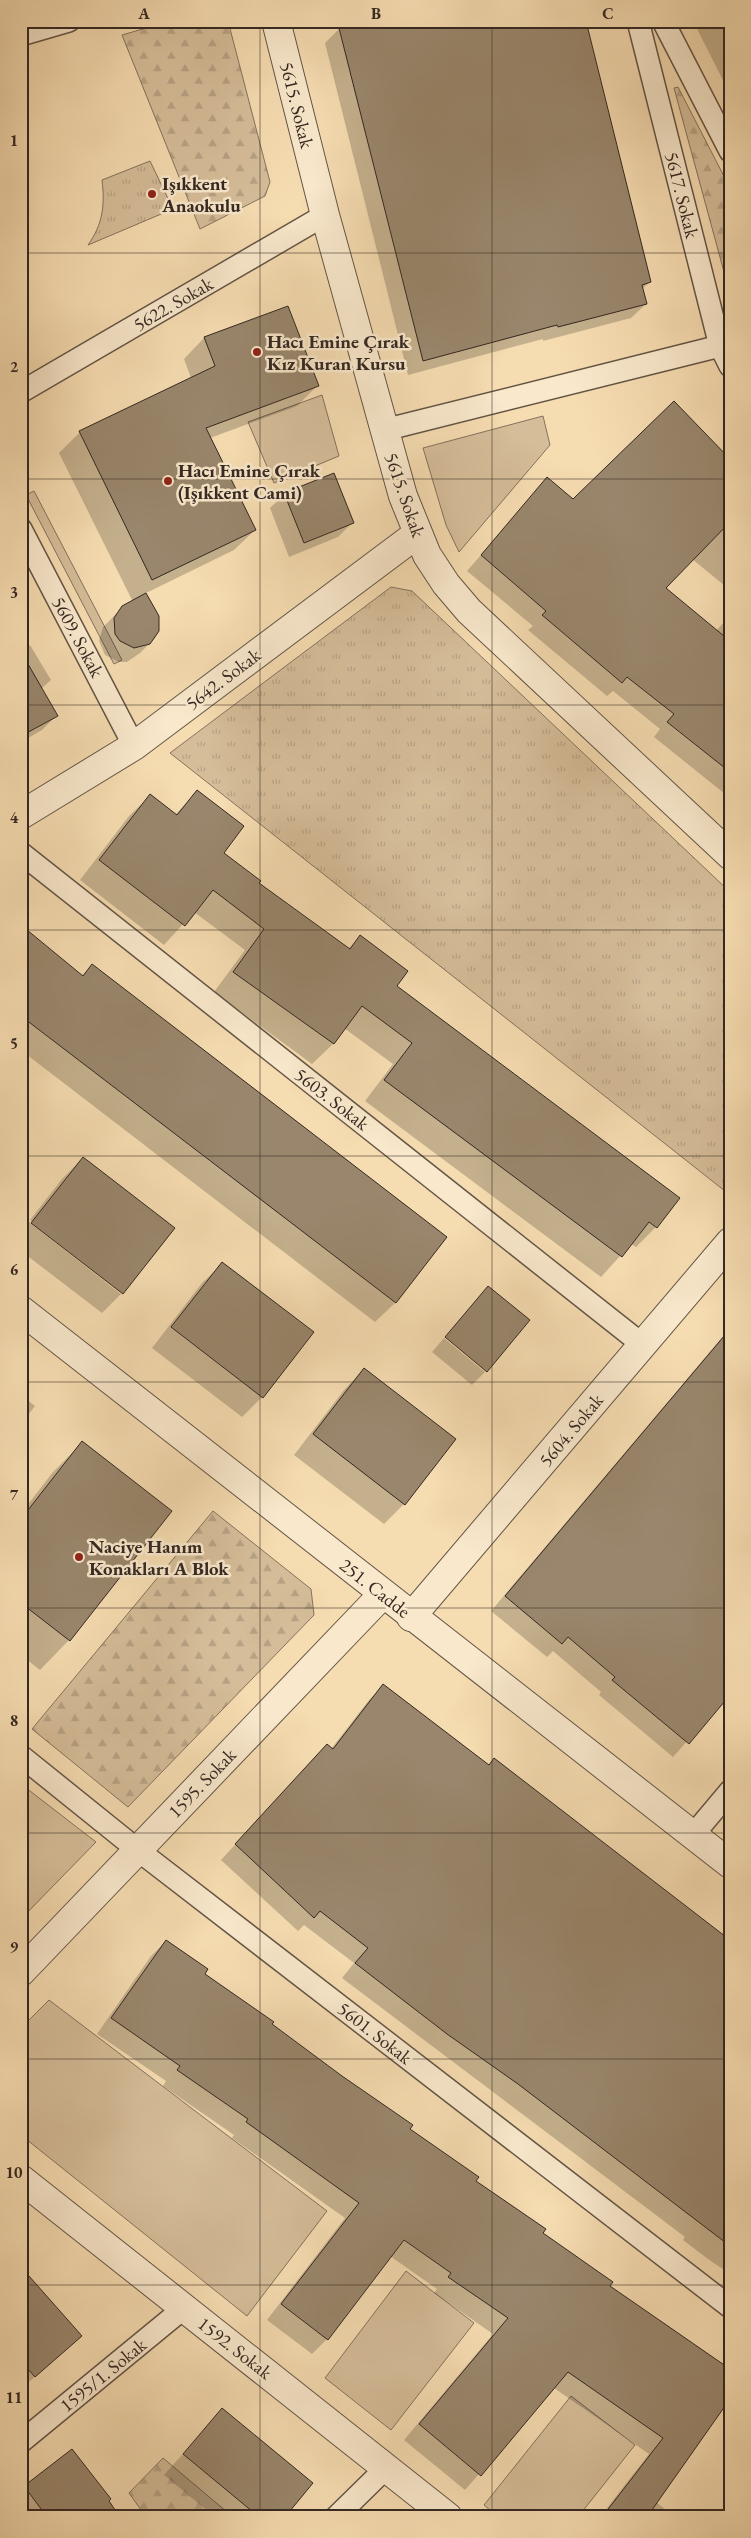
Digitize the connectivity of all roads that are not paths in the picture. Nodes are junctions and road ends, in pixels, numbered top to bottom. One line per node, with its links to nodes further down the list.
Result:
1 (69, 21): 5 (lane)
2 (276, 21): 7 (street, 5615. Sokak)
3 (638, 21): 8 (lane, 5617. Sokak)
4 (663, 21): 6 (lane)
5 (21, 35)
6 (730, 151)
7 (325, 215): 10 (lane, 5622. Sokak); 11 (street, 5615. Sokak)
8 (720, 346): 9 (lane, 5617. Sokak); 11 (lane)
9 (730, 366)
10 (21, 392)
11 (384, 430): 13 (street, 5615. Sokak)
12 (21, 529): 14 (lane, 5609. Sokak)
13 (417, 534): 14 (street, 5642. Sokak); 17 (street, 5615. Sokak)
14 (134, 746): 15 (street, 5642. Sokak)
15 (21, 815)
16 (21, 852): 20 (lane, 5603. Sokak)
17 (730, 855)
18 (730, 1242): 20 (street, 5604. Sokak)
19 (21, 1310): 21 (street, 251. Cadde)
20 (643, 1344): 22 (street, 5604. Sokak)
21 (383, 1594): 22 (street, 251. Cadde); 26 (street, 1595. Sokak)
22 (412, 1617): 25 (street, 251. Cadde)
23 (21, 1756): 26 (lane, 5601. Sokak)
24 (730, 1791): 25 (lane)
25 (693, 1835): 27 (street, 251. Cadde)
26 (139, 1850): 28 (street, 1595. Sokak); 30 (lane, 5601. Sokak)
27 (730, 1864)
28 (21, 1972)
29 (21, 2179): 31 (street, 1592. Sokak)
30 (730, 2307)
31 (184, 2308): 32 (lane, 1595/1. Sokak); 33 (street, 1592. Sokak)
32 (21, 2442)
33 (387, 2467): 34 (lane); 35 (street, 1592. Sokak)
34 (336, 2517)
35 (448, 2517)

